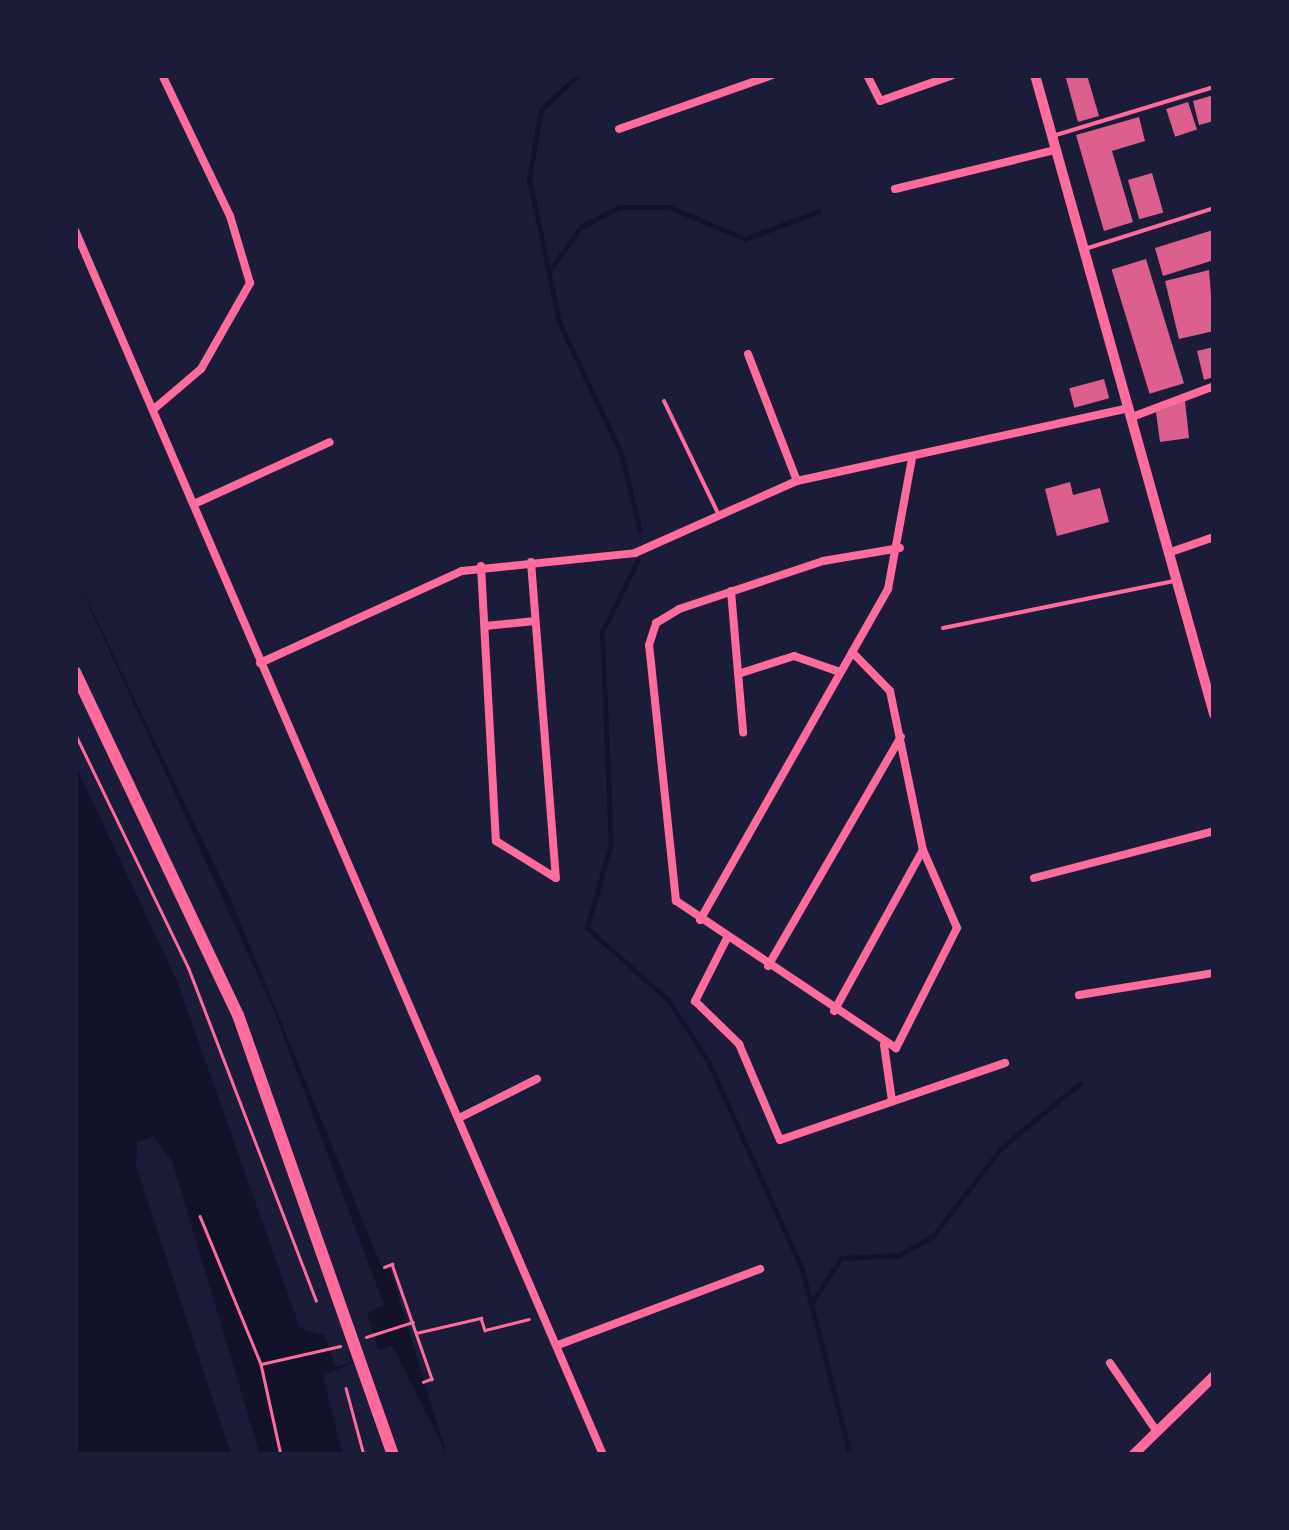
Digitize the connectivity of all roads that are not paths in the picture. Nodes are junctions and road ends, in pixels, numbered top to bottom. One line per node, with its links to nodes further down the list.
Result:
1 (162, 75): 17 (street)
2 (772, 75): 7 (street)
3 (867, 75): 4 (street)
4 (954, 75)
5 (1035, 75): 8 (street)
6 (1214, 87): 8 (lane)
7 (619, 129)
8 (1052, 137): 9 (street)
9 (1055, 150): 10 (street); 13 (street)
10 (895, 190)
11 (1214, 208): 13 (lane)
12 (75, 230): 17 (street)
13 (1084, 250): 18 (street)
14 (748, 354): 21 (street)
15 (1214, 386): 18 (street)
16 (664, 401): 23 (lane)
17 (154, 409): 22 (street)
18 (1131, 412): 20 (street); 26 (street)
19 (330, 442): 22 (street)
20 (912, 458): 21 (street); 25 (street)
21 (796, 481): 23 (street)
22 (194, 504): 35 (street)
23 (717, 511): 27 (street)
24 (1214, 536): 26 (street)
25 (900, 548): 30 (street); 34 (street)
26 (1168, 553): 29 (street)
27 (531, 562): 28 (street); 31 (street)
28 (480, 566): 32 (street); 35 (street)
29 (1174, 581): 33 (lane); 39 (street)
30 (731, 591): 38 (street); 45 (street)
31 (536, 622): 32 (street); 32 (street)
32 (484, 626)
33 (942, 628)
34 (852, 652): 37 (street); 41 (street)
35 (260, 663): 55 (street)
36 (75, 672): 61 (main road)
37 (840, 672): 38 (street); 45 (street)
38 (738, 674): 40 (street)
39 (1214, 714)
40 (743, 732)
41 (901, 736): 43 (street); 47 (street)
42 (1214, 831): 44 (street)
43 (922, 850): 50 (street); 51 (street)
44 (1034, 878)
45 (700, 920): 46 (street)
46 (727, 938): 47 (street); 54 (street)
47 (768, 966): 50 (street)
48 (1214, 974): 49 (street)
49 (1079, 995)
50 (834, 1012): 51 (street)
51 (884, 1045): 54 (street)
52 (1004, 1063): 54 (street)
53 (537, 1079): 55 (street)
54 (892, 1102)
55 (461, 1117): 57 (street)
56 (760, 1269): 57 (street)
57 (558, 1345): 62 (street)
58 (1110, 1363): 60 (street)
59 (1214, 1376): 60 (street)
60 (1156, 1432): 63 (street)
61 (393, 1455)
62 (603, 1455)
63 (1132, 1455)

